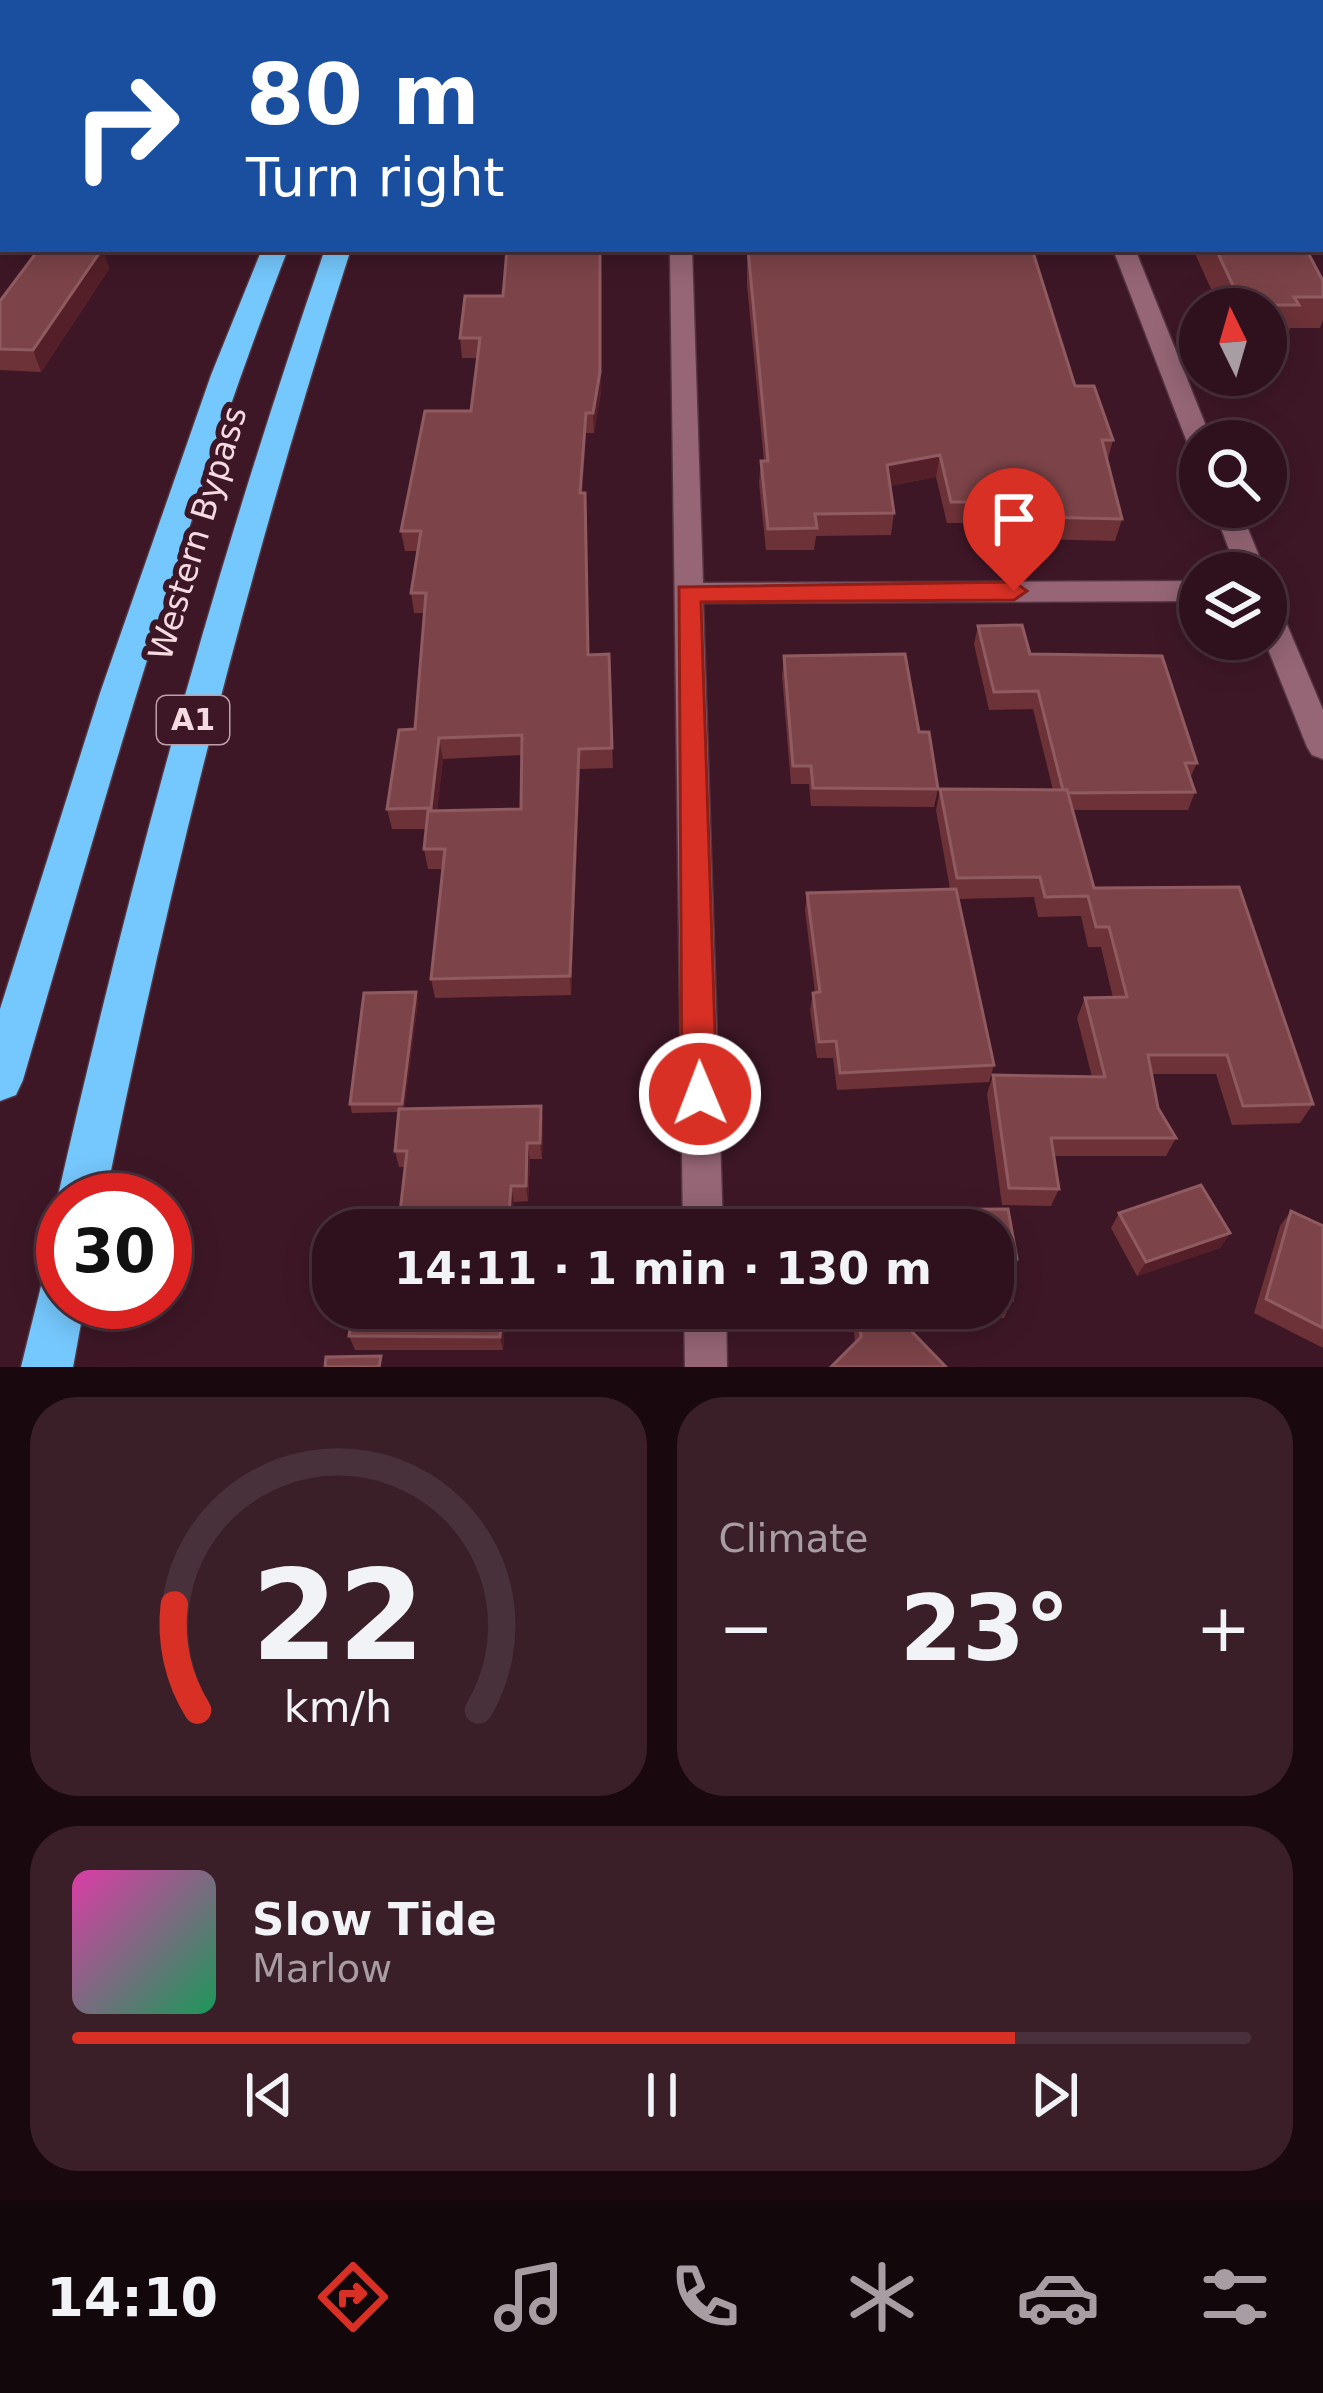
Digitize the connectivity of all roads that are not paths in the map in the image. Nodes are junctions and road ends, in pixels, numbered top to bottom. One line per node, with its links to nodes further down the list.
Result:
1 (274, 252): 10 (highway, Western Bypass / A1)
2 (337, 252): 11 (highway, Western Bypass / A1)
3 (681, 252): 7 (street)
4 (1125, 252): 5 (street)
5 (1191, 420)
6 (1179, 591): 7 (street)
7 (688, 593): 12 (street)
8 (1287, 660): 9 (street)
9 (1323, 748)
10 (0, 1080)
11 (87, 1173)
12 (703, 1209)
13 (54, 1329): 15 (highway)
14 (705, 1329): 16 (street)
15 (46, 1367)
16 (706, 1367)

